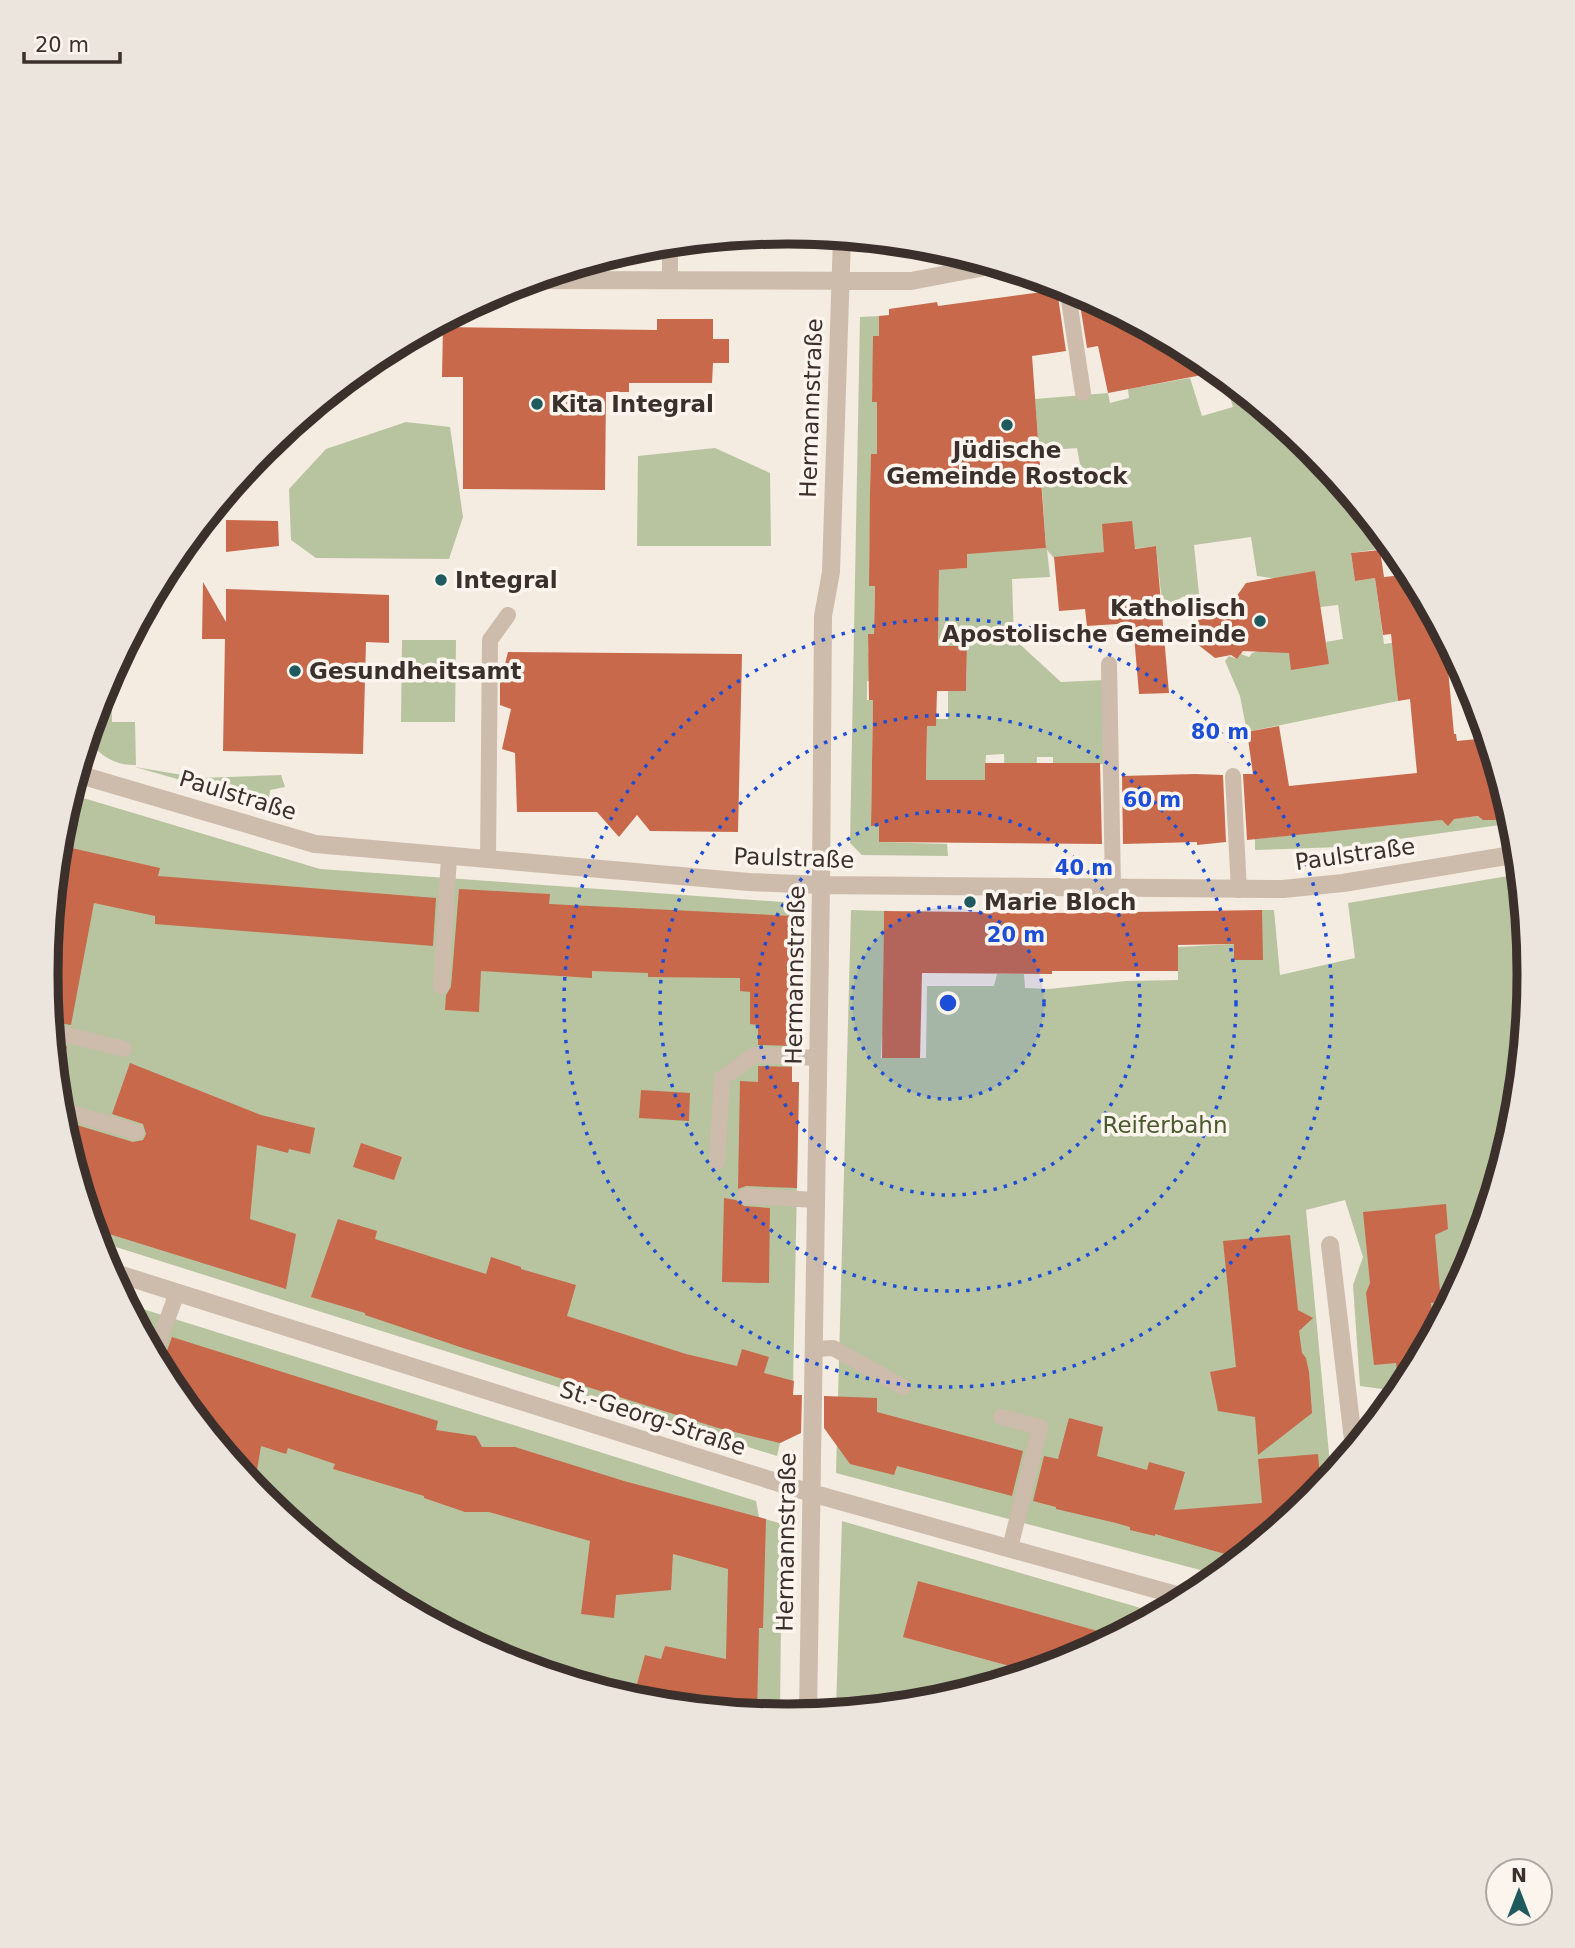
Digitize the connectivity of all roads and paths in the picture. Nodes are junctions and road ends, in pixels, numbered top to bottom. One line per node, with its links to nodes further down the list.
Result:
1 (841, 247): 6 (street, Hermannstraße)
2 (670, 254): 5 (lane)
3 (975, 269): 6 (street)
4 (562, 280): 5 (street)
5 (670, 281): 6 (street)
6 (839, 282): 16 (street, Hermannstraße)
7 (1069, 301): 8 (lane)
8 (1083, 393)
9 (508, 615): 15 (lane)
10 (1109, 664): 17 (lane)
11 (85, 776): 14 (street, Paulstraße)
12 (1233, 776): 18 (lane)
13 (1507, 856): 18 (street, Paulstraße)
14 (449, 857): 15 (street, Paulstraße); 19 (lane)
15 (488, 860): 16 (street, Paulstraße)
16 (821, 885): 17 (street, Paulstraße); 22 (street, Hermannstraße)
17 (1113, 888): 18 (street, Paulstraße)
18 (1240, 890)
19 (440, 986)
20 (60, 1033): 21 (lane)
21 (124, 1049)
22 (818, 1058): 25 (lane); 27 (street, Hermannstraße)
23 (71, 1113): 24 (lane)
24 (136, 1132)
25 (717, 1162)
26 (745, 1196): 27 (lane)
27 (816, 1200): 32 (street, Hermannstraße)
28 (1330, 1245): 35 (street)
29 (123, 1276): 30 (street, St.-Georg-Straße)
30 (177, 1293): 31 (lane); 36 (street, St.-Georg-Straße)
31 (158, 1343)
32 (814, 1349): 33 (lane); 36 (street, Hermannstraße)
33 (903, 1387)
34 (1001, 1417): 37 (lane)
35 (1352, 1435)
36 (811, 1493): 37 (street, St.-Georg-Straße); 39 (street, Hermannstraße)
37 (1010, 1548): 38 (street, St.-Georg-Straße)
38 (1172, 1594)
39 (808, 1703)

